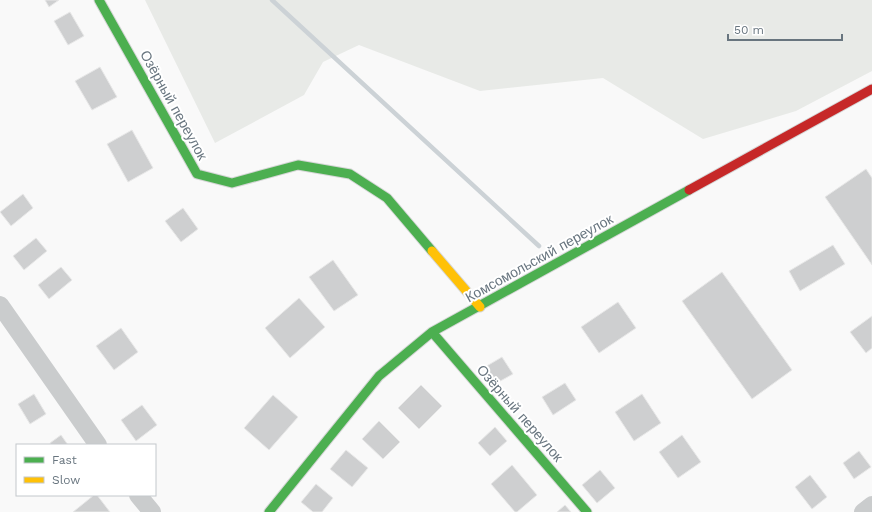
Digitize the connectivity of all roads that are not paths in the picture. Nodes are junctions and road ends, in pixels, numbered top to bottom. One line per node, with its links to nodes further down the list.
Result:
1 (99, 0): 4 (street, Озёрный переулок)
2 (872, 88): 4 (street, Комсомольский переулок)
3 (0, 305): 6 (street)
4 (480, 307): 5 (street, Комсомольский переулок)
5 (432, 332): 10 (street, Комсомольский переулок); 11 (street, Озёрный переулок)
6 (97, 444)
7 (139, 496): 9 (street)
8 (872, 505): 12 (street)
9 (152, 512)
10 (269, 512)
11 (588, 512)
12 (863, 512)

